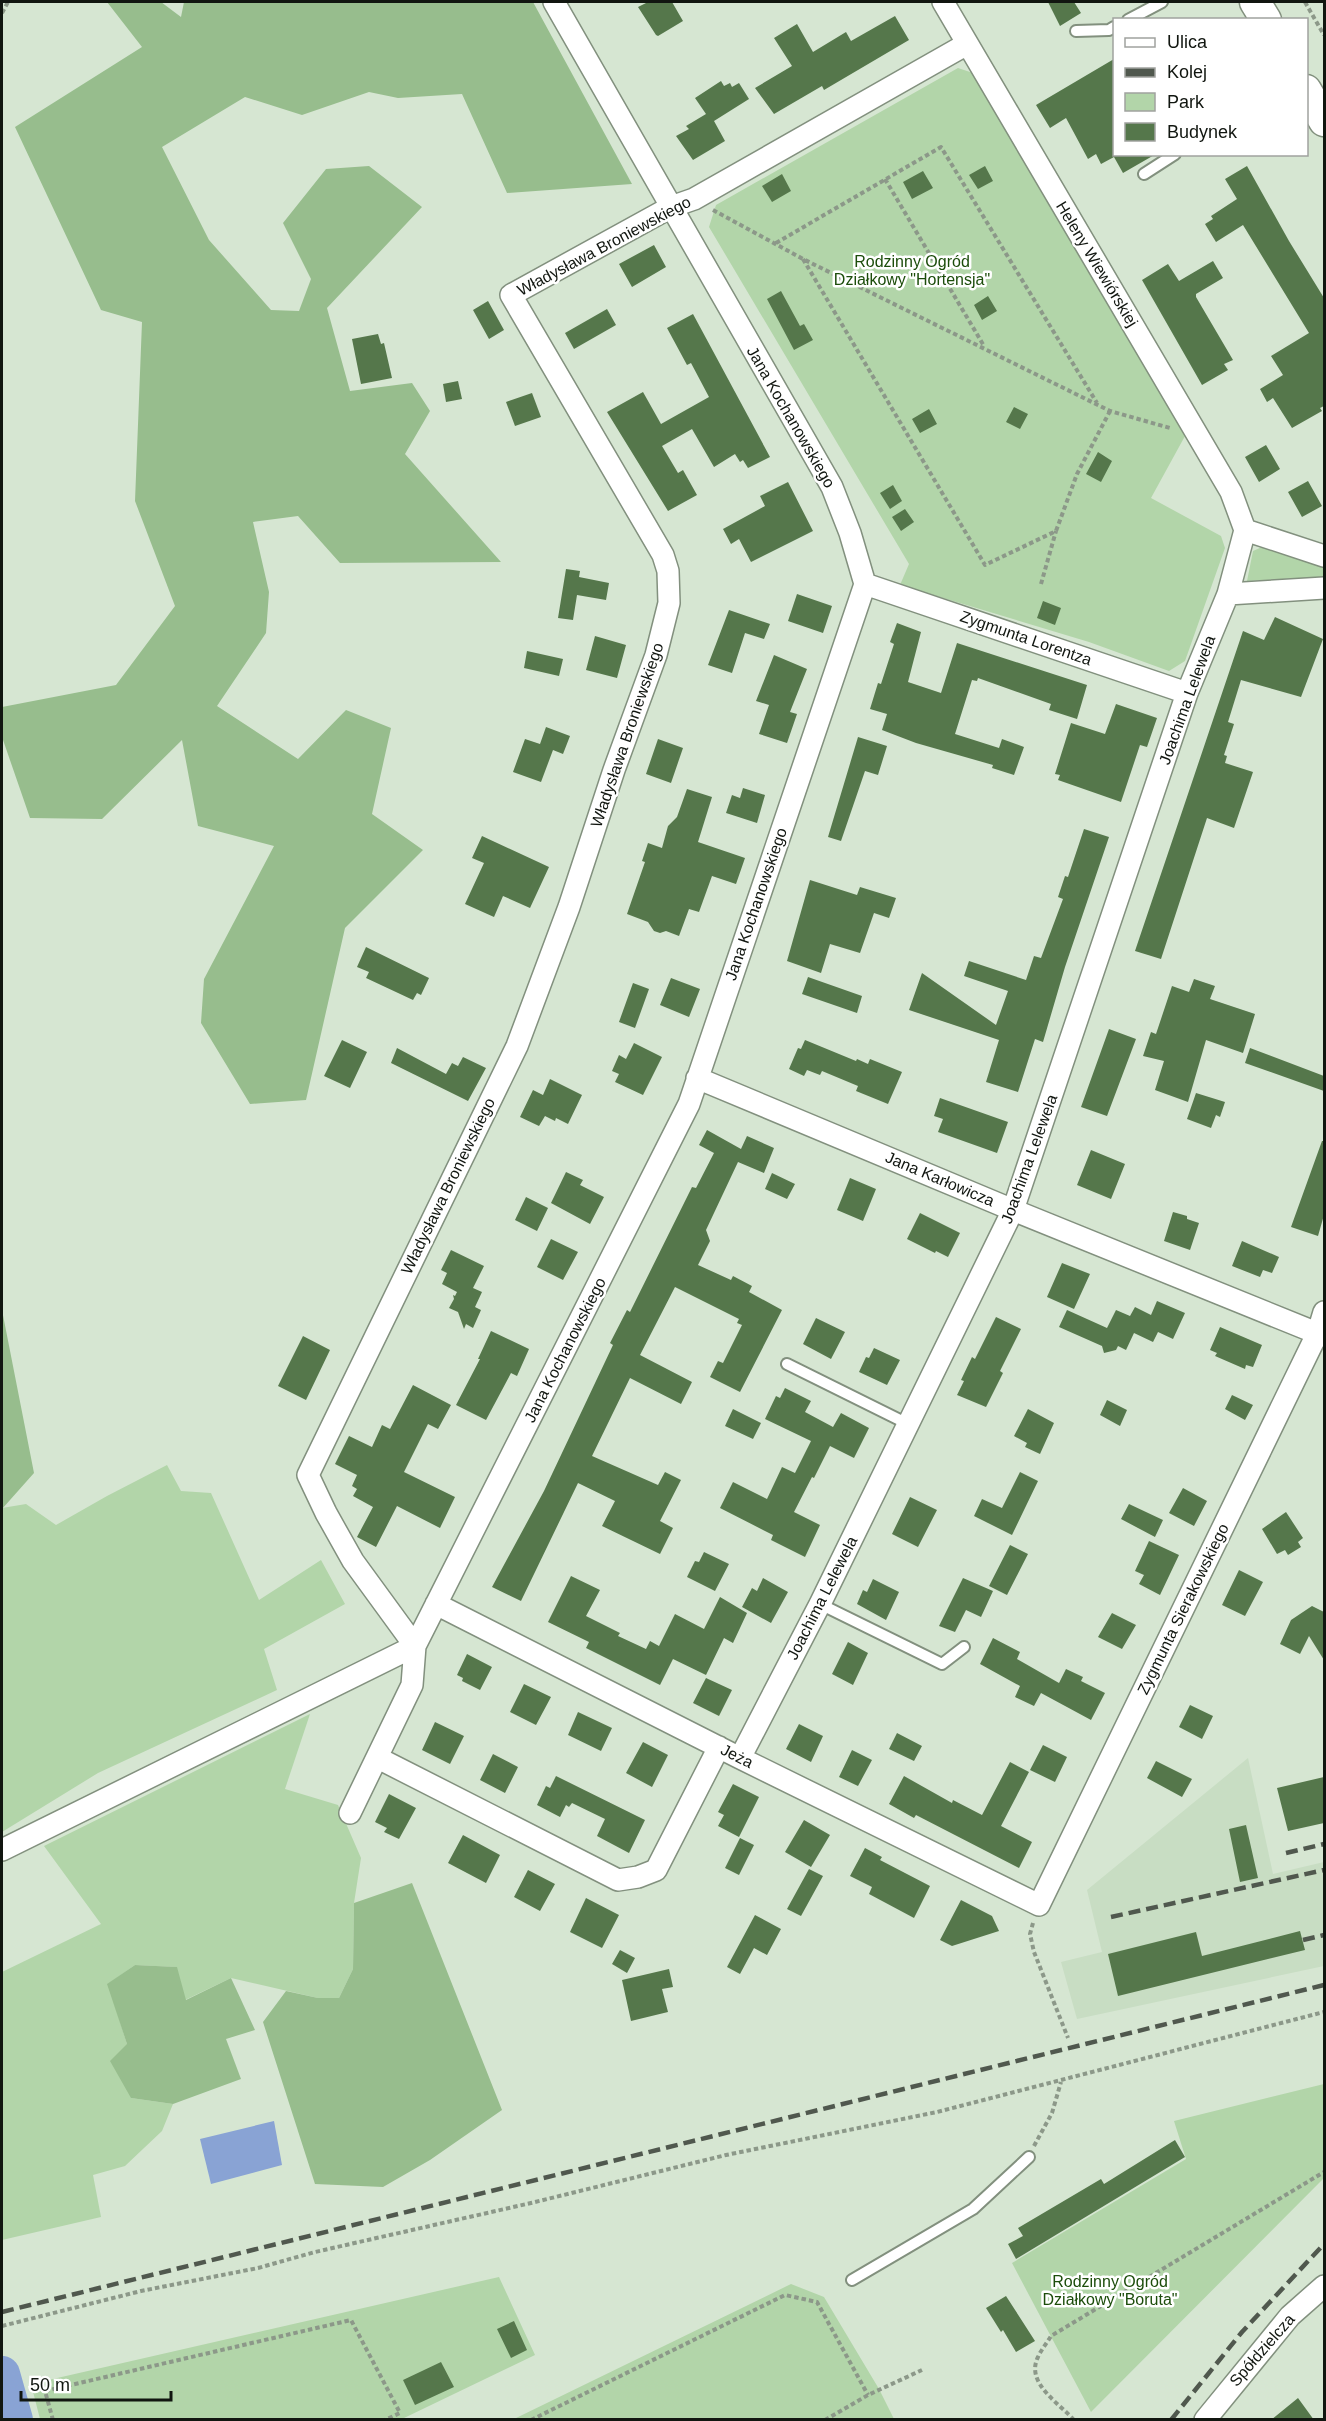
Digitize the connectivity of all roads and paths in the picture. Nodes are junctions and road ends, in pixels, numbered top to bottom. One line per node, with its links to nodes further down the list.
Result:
1 (8, 2): 7 (path)
2 (554, 2): 20 (street, Jana Kochanowskiego)
3 (943, 2): 13 (street, Heleny Wiewiórskiej)
4 (1162, 2): 8 (lane)
5 (1255, 2): 9 (main road)
6 (1305, 2): 12 (path)
7 (2, 13)
8 (1132, 18)
9 (1265, 18)
10 (1113, 28): 11 (lane)
11 (1076, 31)
12 (1324, 35)
13 (967, 44): 19 (street, Władysława Broniewskiego); 26 (street, Heleny Wiewiórskiej)
14 (1308, 93): 15 (main road)
15 (1324, 121)
16 (1171, 156): 17 (lane)
17 (1144, 174)
18 (885, 179): 21 (path); 23 (path); 24 (path)
19 (694, 199): 20 (street, Władysława Broniewskiego); 21 (path)
20 (671, 207): 30 (street, Jana Kochanowskiego); 43 (street, Władysława Broniewskiego)
21 (775, 243): 22 (path)
22 (803, 259): 23 (path); 27 (path)
23 (985, 347): 24 (path)
24 (1098, 404): 25 (path)
25 (1110, 411): 26 (path); 27 (path)
26 (1190, 421): 28 (street, Heleny Wiewiórskiej)
27 (1056, 531): 31 (path)
28 (1245, 531): 29 (street); 33 (street, Joachima Lelewela)
29 (1324, 556)
30 (865, 584): 34 (street, Zygmunta Lorentza); 35 (street, Jana Kochanowskiego)
31 (1041, 584)
32 (1324, 588): 33 (street)
33 (1227, 594): 34 (street, Joachima Lelewela)
34 (1187, 693): 36 (street, Joachima Lelewela)
35 (697, 1078): 36 (street, Jana Karłowicza); 41 (street, Jana Kochanowskiego)
36 (1014, 1210): 38 (street, Jana Karłowicza); 40 (street, Joachima Lelewela)
37 (1324, 1312): 38 (street, Zygmunta Sierakowskiego)
38 (1321, 1334): 50 (street, Zygmunta Sierakowskiego)
39 (787, 1364): 40 (lane)
40 (908, 1424): 42 (street, Joachima Lelewela)
41 (436, 1604): 43 (street, Jana Kochanowskiego); 45 (street, Jeża)
42 (820, 1604): 44 (lane); 47 (street, Joachima Lelewela)
43 (415, 1646): 46 (street, Jana Kochanowskiego); 49 (street)
44 (963, 1647)
45 (719, 1747): 46 (street); 47 (street, Jeża)
46 (378, 1758): 48 (street, Jana Kochanowskiego)
47 (740, 1758): 50 (street, Jeża)
48 (350, 1813)
49 (2, 1850)
50 (1039, 1905): 52 (path)
51 (1324, 2012): 53 (path)
52 (1068, 2038)
53 (1061, 2081): 54 (path); 58 (path)
54 (1029, 2157): 56 (lane)
55 (1324, 2172): 65 (path)
56 (852, 2280)
57 (1324, 2286): 66 (street, Spółdzielcza)
58 (4, 2326)
59 (922, 2370): 60 (path)
60 (868, 2395): 63 (path); 64 (path)
61 (53, 2420): 62 (path)
62 (385, 2420)
63 (531, 2420)
64 (825, 2420)
65 (1074, 2420)
66 (1205, 2420)

